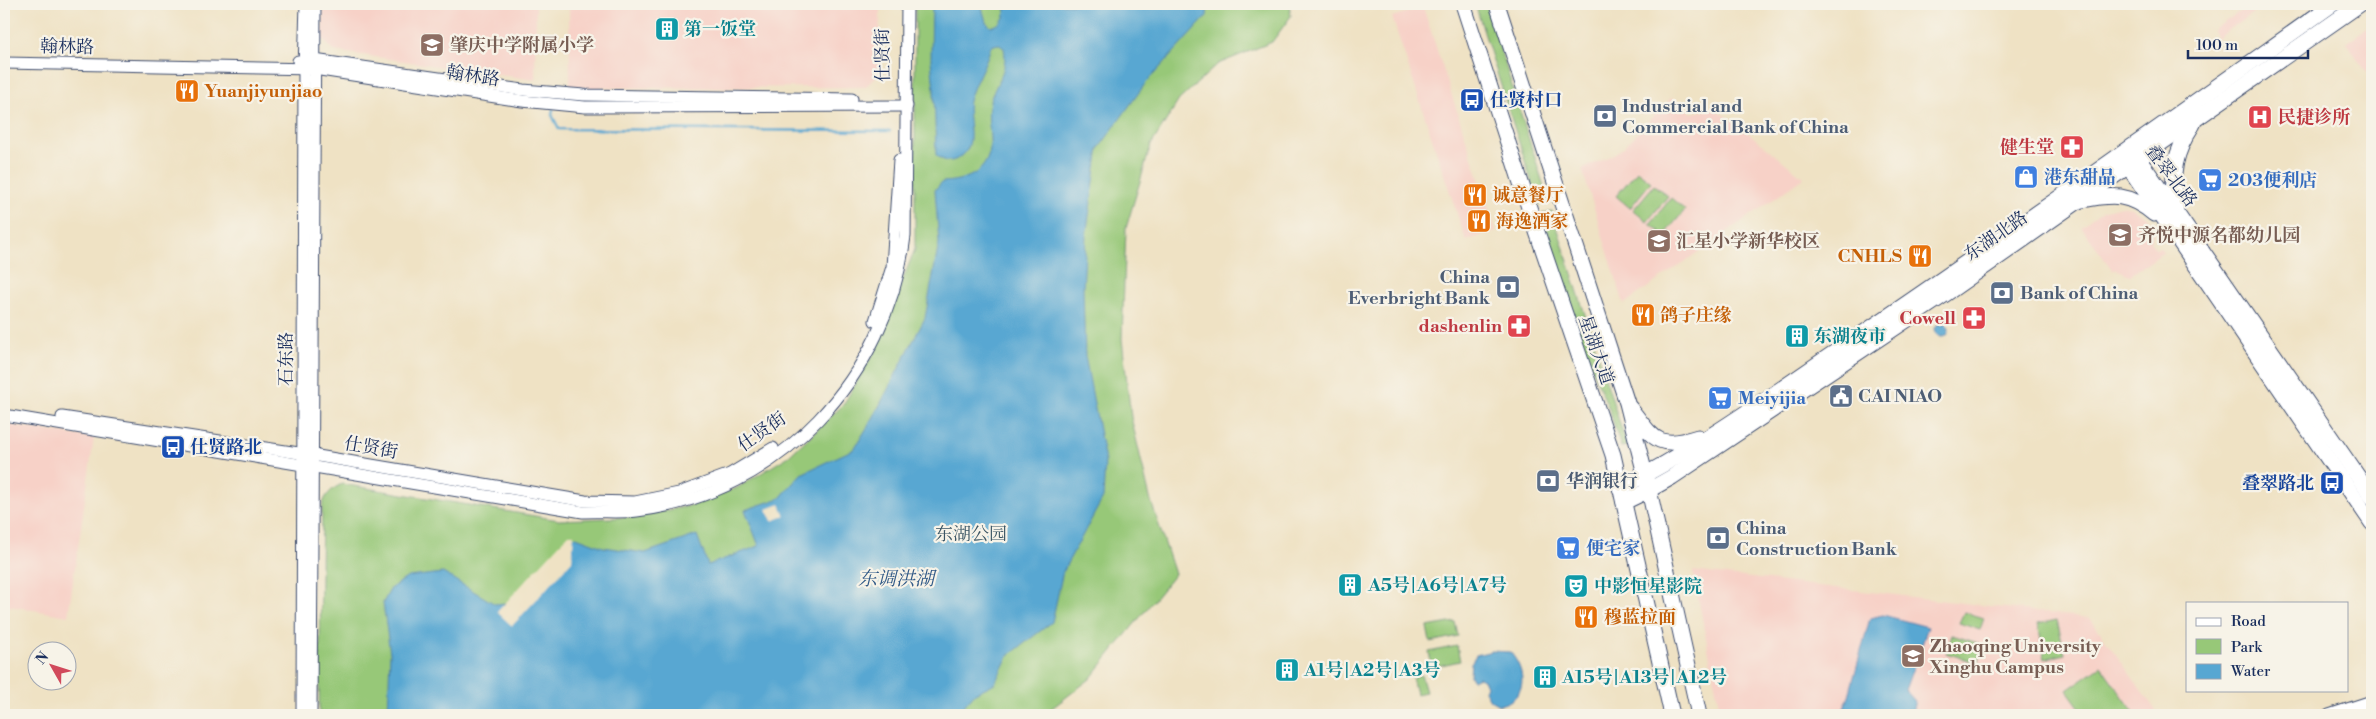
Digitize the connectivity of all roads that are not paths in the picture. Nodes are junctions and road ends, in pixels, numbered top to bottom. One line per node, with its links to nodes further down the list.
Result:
1 (306, 4): 11 (street, 石东路)
2 (314, 4): 11 (street, 石东路)
3 (900, 4): 12 (street, 仕贤街)
4 (907, 4): 12 (street)
5 (1463, 4): 25 (main road, 星湖大道)
6 (1497, 4): 18 (main road, 星湖大道)
7 (2333, 4): 14 (main road, 东湖北路)
8 (2360, 4): 13 (main road, 东湖北路)
9 (4, 57): 11 (street, 翰林路)
10 (4, 63): 11 (street, 翰林路)
11 (309, 64): 12 (street, 翰林路); 22 (street, 石东路)
12 (904, 103): 22 (street, 仕贤街)
13 (2199, 116): 14 (main road, 东湖北路); 17 (main road)
14 (2131, 158): 15 (main road, 东湖北路); 17 (main road, 叠翠北路)
15 (2097, 179): 16 (main road, 东湖北路); 21 (main road, 东湖北路)
16 (2078, 201): 17 (main road); 21 (main road, 东湖北路)
17 (2171, 218): 26 (main road, 叠翠北路); 27 (main road, 叠翠北路)
18 (1626, 403): 21 (main road); 23 (main road, 星湖大道)
19 (4, 408): 22 (street)
20 (4, 415): 22 (street)
21 (1722, 436): 23 (main road, 东湖北路); 24 (main road, 东湖北路)
22 (307, 460): 30 (street, 石东路); 31 (street, 石东路)
23 (1645, 475): 24 (main road, 星湖大道); 25 (main road, 东湖北路)
24 (1649, 490): 25 (main road, 东湖北路); 33 (main road, 星湖大道)
25 (1622, 495): 32 (main road, 星湖大道)
26 (2372, 497)
27 (2372, 522)
28 (2372, 702): 34 (street)
29 (2372, 709): 35 (street)
30 (302, 715)
31 (311, 715)
32 (1672, 715)
33 (1700, 715)
34 (2329, 715)
35 (2362, 715)

